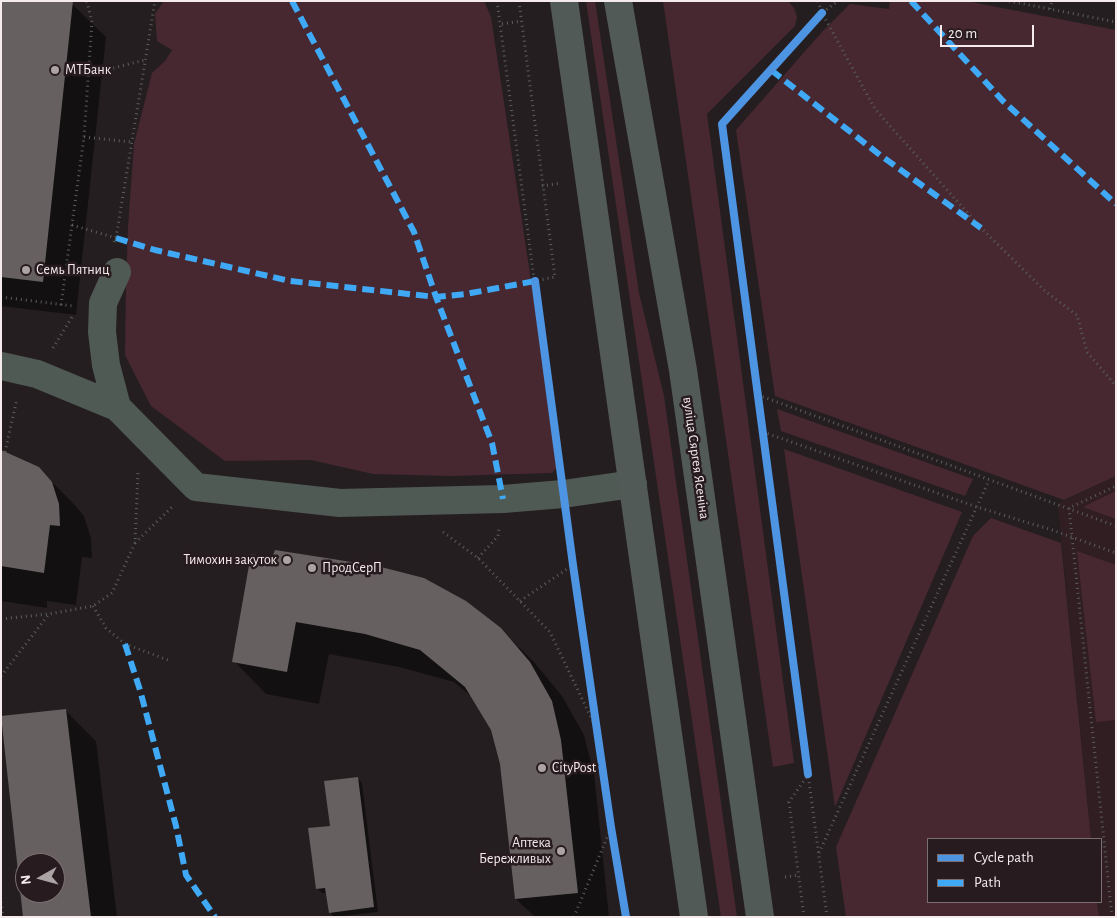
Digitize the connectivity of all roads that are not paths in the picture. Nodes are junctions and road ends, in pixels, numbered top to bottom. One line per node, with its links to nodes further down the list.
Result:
1 (564, 1): 6 (main road)
2 (622, 8): 8 (main road, вуліца Сяргея Ясеніна)
3 (114, 259): 5 (lane)
4 (1, 366): 5 (lane)
5 (117, 407): 6 (lane)
6 (633, 484): 7 (main road)
7 (694, 917)
8 (760, 917)

